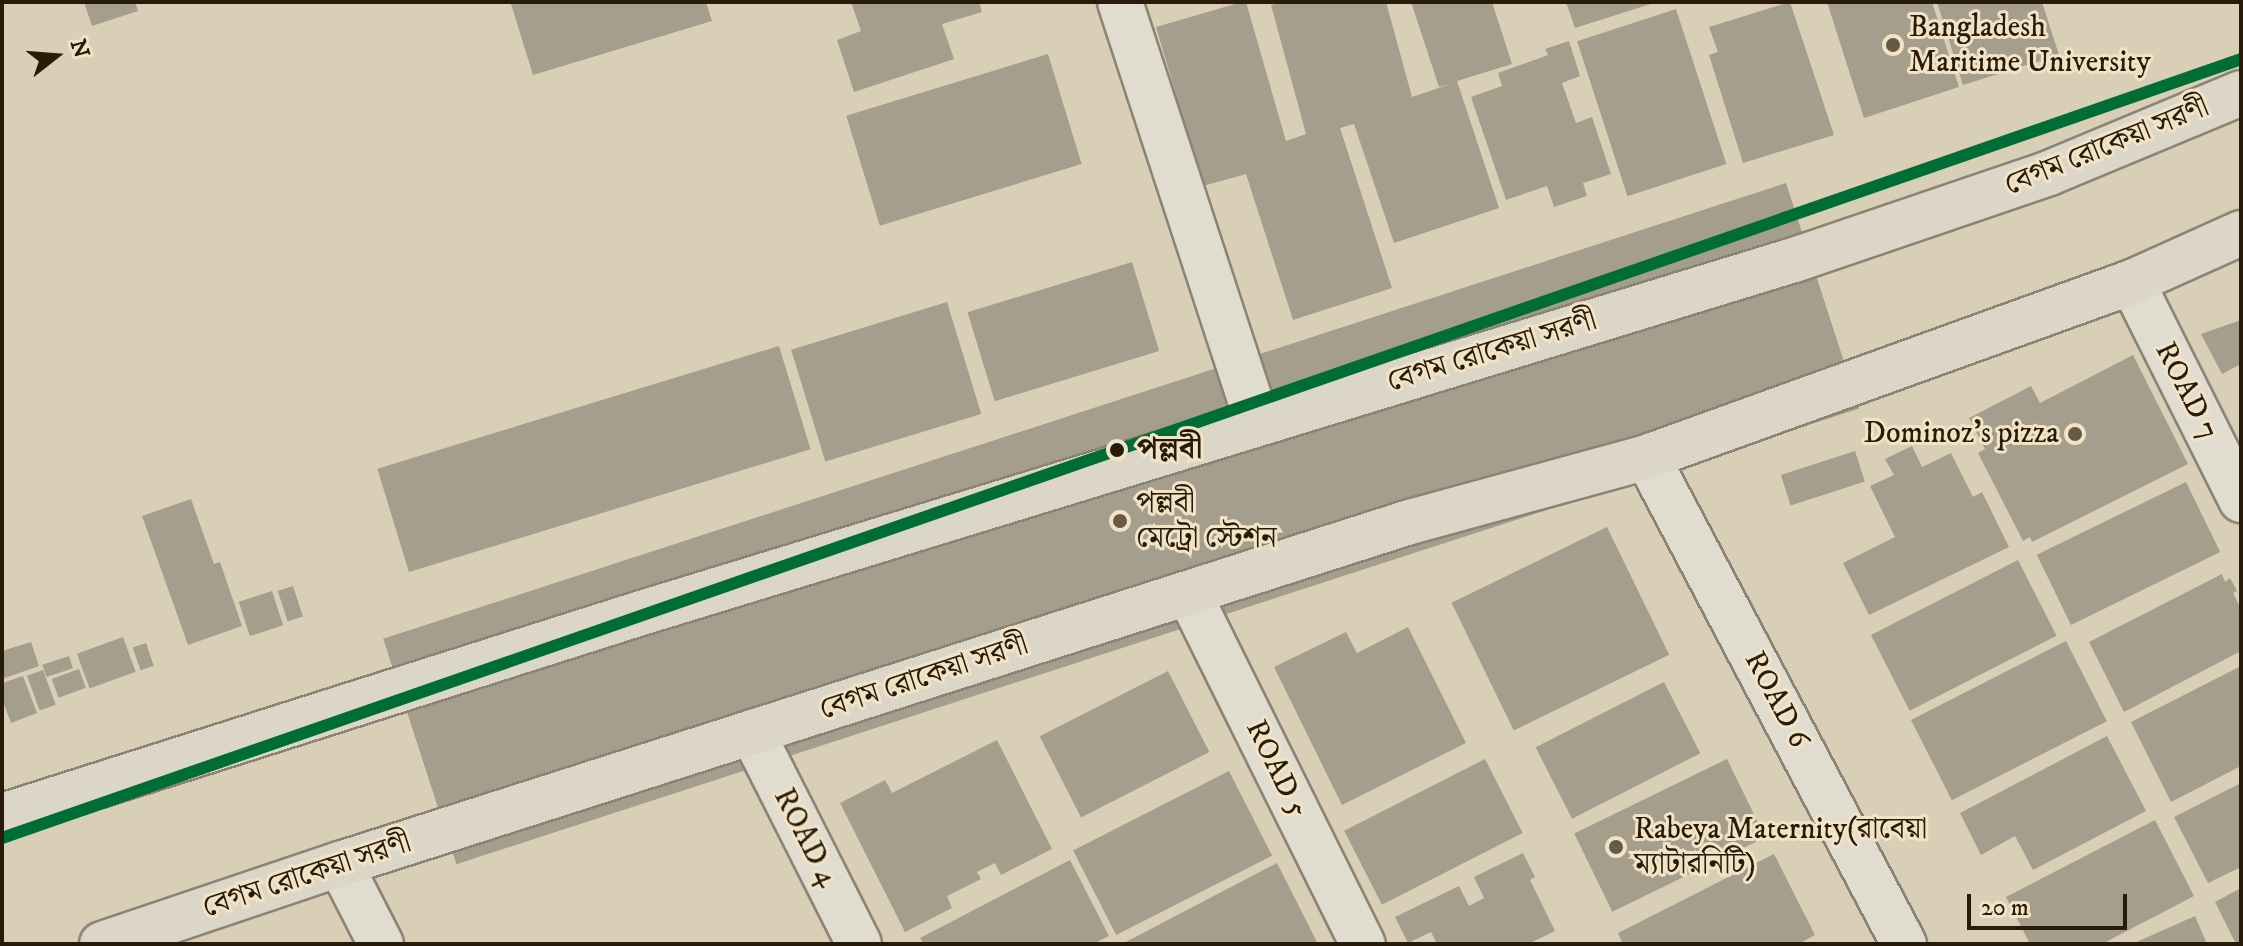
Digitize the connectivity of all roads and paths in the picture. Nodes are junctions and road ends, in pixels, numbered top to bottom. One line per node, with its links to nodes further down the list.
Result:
1 (1120, 2): 5 (street)
2 (2241, 93): 5 (main road, বেগম রোকেয়া সরণী)
3 (2241, 233): 4 (main road, বেগম রোকেয়া সরণী)
4 (2132, 282): 6 (main road, বেগম রোকেয়া সরণী); 7 (street, ROAD 7)
5 (1258, 423): 10 (main road, বেগম রোকেয়া সরণী)
6 (1647, 457): 8 (main road, বেগম রোকেয়া সরণী); 16 (street, ROAD 6)
7 (2241, 500)
8 (1189, 594): 9 (main road, বেগম রোকেয়া সরণী); 15 (street, ROAD 5)
9 (752, 732): 11 (main road, বেগম রোকেয়া সরণী); 14 (street, ROAD 4)
10 (2, 816)
11 (340, 864): 12 (main road, বেগম রোকেয়া সরণী); 13 (street)
12 (102, 944)
13 (381, 944)
14 (859, 944)
15 (1363, 944)
16 (1904, 944)

